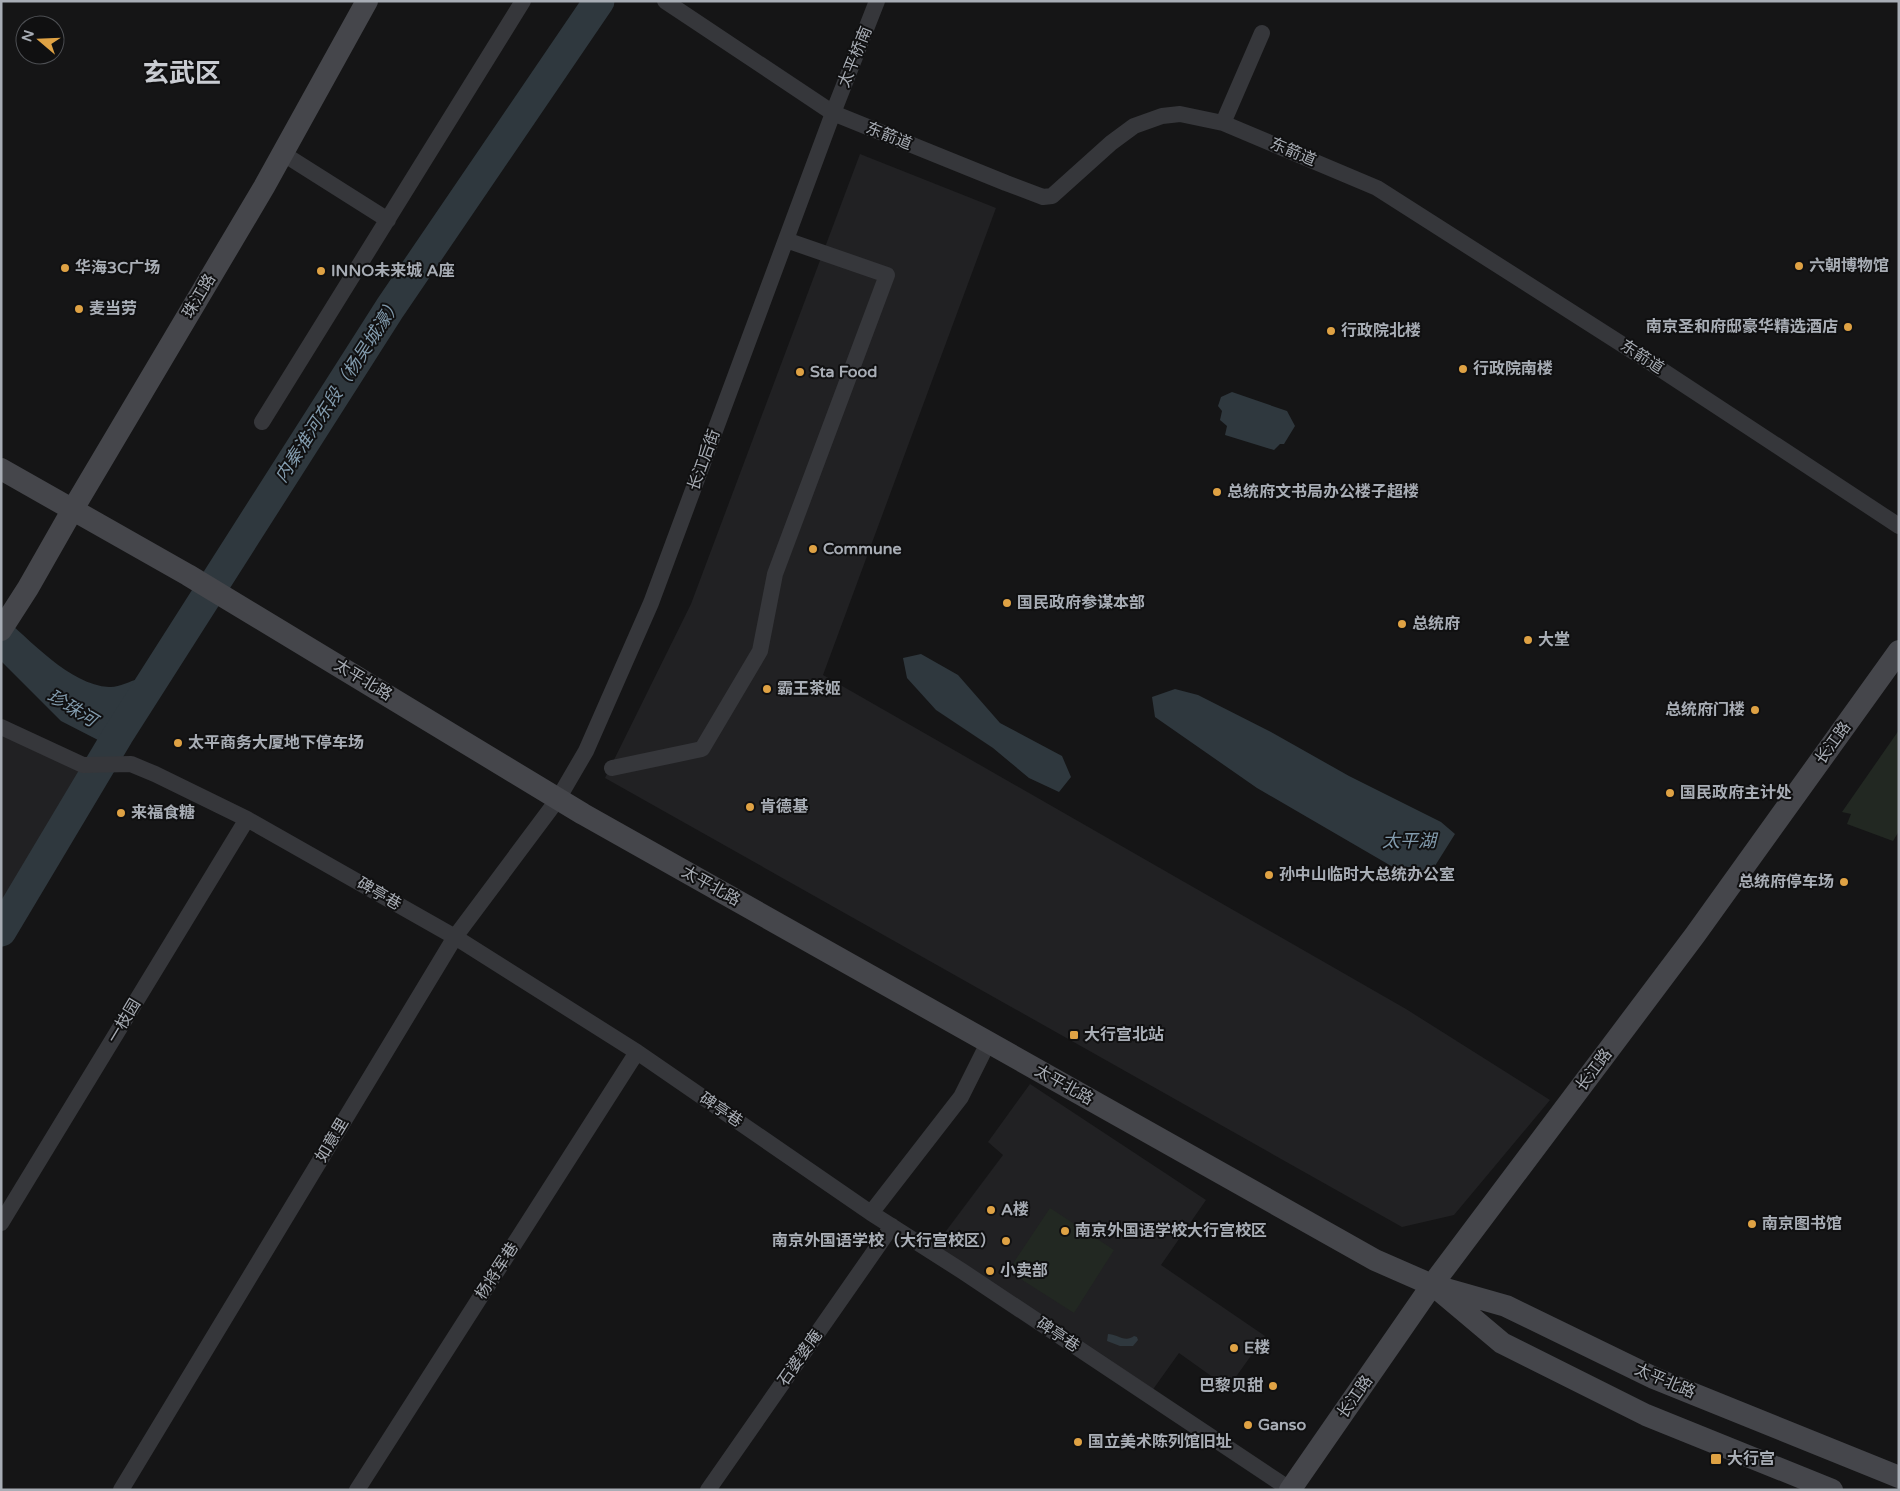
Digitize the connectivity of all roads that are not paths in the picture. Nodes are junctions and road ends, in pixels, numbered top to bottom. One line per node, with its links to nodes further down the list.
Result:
1 (367, 1): 8 (main road, 珠江路)
2 (523, 1): 9 (street)
3 (666, 1): 6 (street, 东箭道)
4 (877, 1): 6 (street, 太平桥南)
5 (1262, 33): 7 (street)
6 (833, 113): 7 (street, 东箭道); 10 (street, 长江后街)
7 (1223, 123): 14 (street, 东箭道)
8 (282, 153): 9 (street); 13 (main road, 珠江路)
9 (388, 220): 11 (street)
10 (786, 240): 18 (street); 19 (street, 长江后街)
11 (262, 422)
12 (1, 469): 13 (main road, 太平北路)
13 (73, 509): 15 (main road, 珠江路); 19 (main road, 太平北路)
14 (1899, 526)
15 (1, 630)
16 (1899, 651): 27 (main road, 长江路)
17 (1, 727): 20 (street, 碑亭巷)
18 (612, 768)
19 (558, 799): 21 (street, 如意里); 22 (main road, 太平北路)
20 (247, 819): 21 (street, 碑亭巷); 25 (street, 一枝园)
21 (455, 937): 23 (street, 碑亭巷); 29 (street, 如意里)
22 (988, 1043): 24 (street); 27 (main road, 太平北路)
23 (637, 1052): 24 (street, 碑亭巷); 30 (street, 杨将军巷)
24 (872, 1213): 26 (street, 碑亭巷)
25 (1, 1223)
26 (892, 1226): 31 (street, 石婆婆庵); 32 (street, 碑亭巷)
27 (1432, 1285): 28 (main road, 太平北路); 32 (main road, 长江路); 33 (main road, 太平北路)
28 (1899, 1477)
29 (121, 1490)
30 (357, 1490)
31 (708, 1490)
32 (1290, 1490)
33 (1832, 1490)

